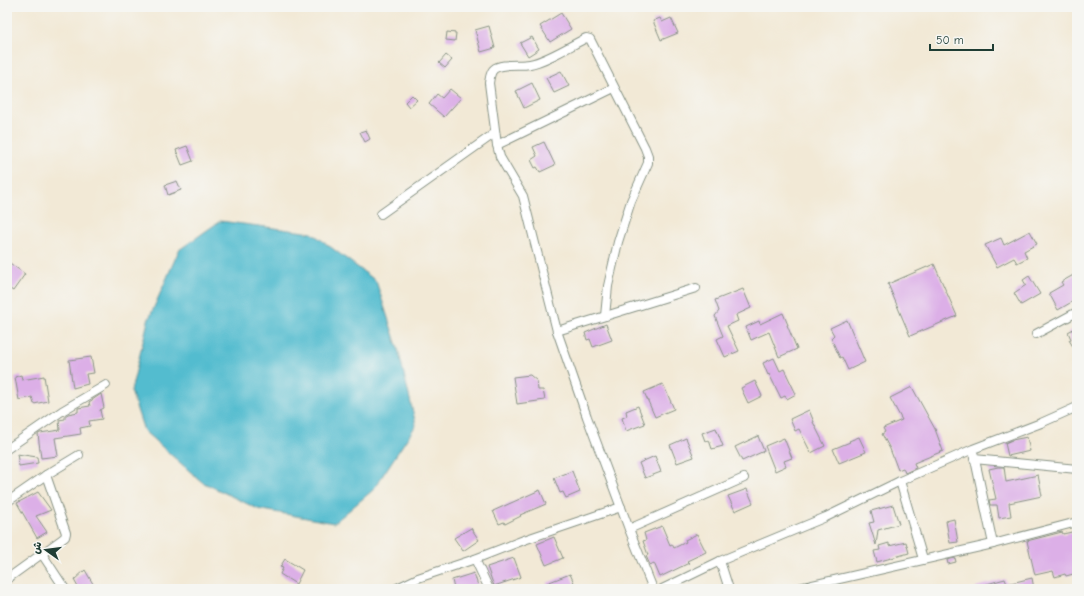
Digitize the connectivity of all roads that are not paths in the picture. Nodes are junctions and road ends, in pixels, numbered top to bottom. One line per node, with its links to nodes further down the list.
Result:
1 (614, 88): 2 (street); 3 (street); 7 (street)
2 (495, 133): 3 (street); 4 (street)
3 (497, 145): 8 (street)
4 (381, 214)
5 (696, 288): 7 (street)
6 (1077, 312): 9 (street)
7 (605, 316): 8 (street)
8 (557, 331): 21 (street)
9 (1036, 334)
10 (106, 385): 12 (street)
11 (1077, 407): 13 (street)
12 (7, 449)
13 (973, 449): 15 (street); 19 (street)
14 (79, 455): 17 (street)
15 (974, 460): 16 (street); 24 (street)
16 (1077, 469)
17 (46, 475): 20 (street); 25 (street)
18 (744, 478): 23 (street)
19 (900, 481): 27 (street); 28 (street)
20 (7, 502)
21 (621, 507): 23 (street); 26 (street)
22 (1077, 522): 24 (street)
23 (629, 529): 33 (street)
24 (993, 544): 27 (street)
25 (42, 554): 29 (street); 30 (street)
26 (475, 559): 31 (street); 32 (street)
27 (923, 559): 36 (street)
28 (720, 561): 34 (street); 35 (street)
29 (7, 579)
30 (65, 589)
31 (395, 589)
32 (489, 589)
33 (653, 589)
34 (662, 589)
35 (729, 589)
36 (795, 589)

